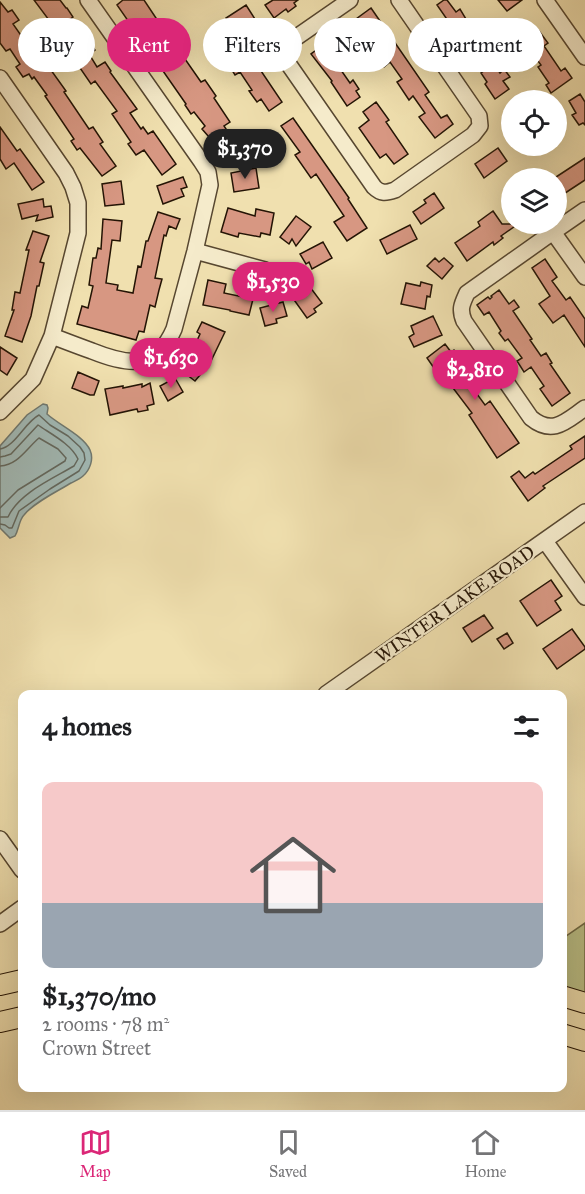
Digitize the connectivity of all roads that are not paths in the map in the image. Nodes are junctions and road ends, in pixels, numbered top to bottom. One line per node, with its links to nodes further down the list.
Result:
1 (88, 0): 11 (street)
2 (350, 0): 3 (street)
3 (399, 0)
4 (545, 0): 5 (street)
5 (585, 57)
6 (0, 78): 14 (street)
7 (585, 210): 8 (street)
8 (567, 222)
9 (550, 234): 15 (street)
10 (554, 234): 13 (street)
11 (195, 251): 12 (street); 14 (street)
12 (266, 270)
13 (585, 277)
14 (52, 336): 16 (street)
15 (585, 408)
16 (0, 412)
17 (585, 512): 18 (street, WINTER LAKE ROAD)
18 (545, 541): 19 (street); 20 (street, WINTER LAKE ROAD)
19 (585, 597)
20 (332, 690)
21 (0, 838): 22 (street)
22 (18, 864)
23 (18, 911): 24 (street)
24 (0, 924)
25 (18, 981): 26 (main road)
26 (0, 985)
27 (567, 998): 28 (main road)
28 (585, 1003)
29 (18, 1018): 30 (main road)
30 (0, 1023)
31 (567, 1036): 32 (main road)
32 (585, 1041)

